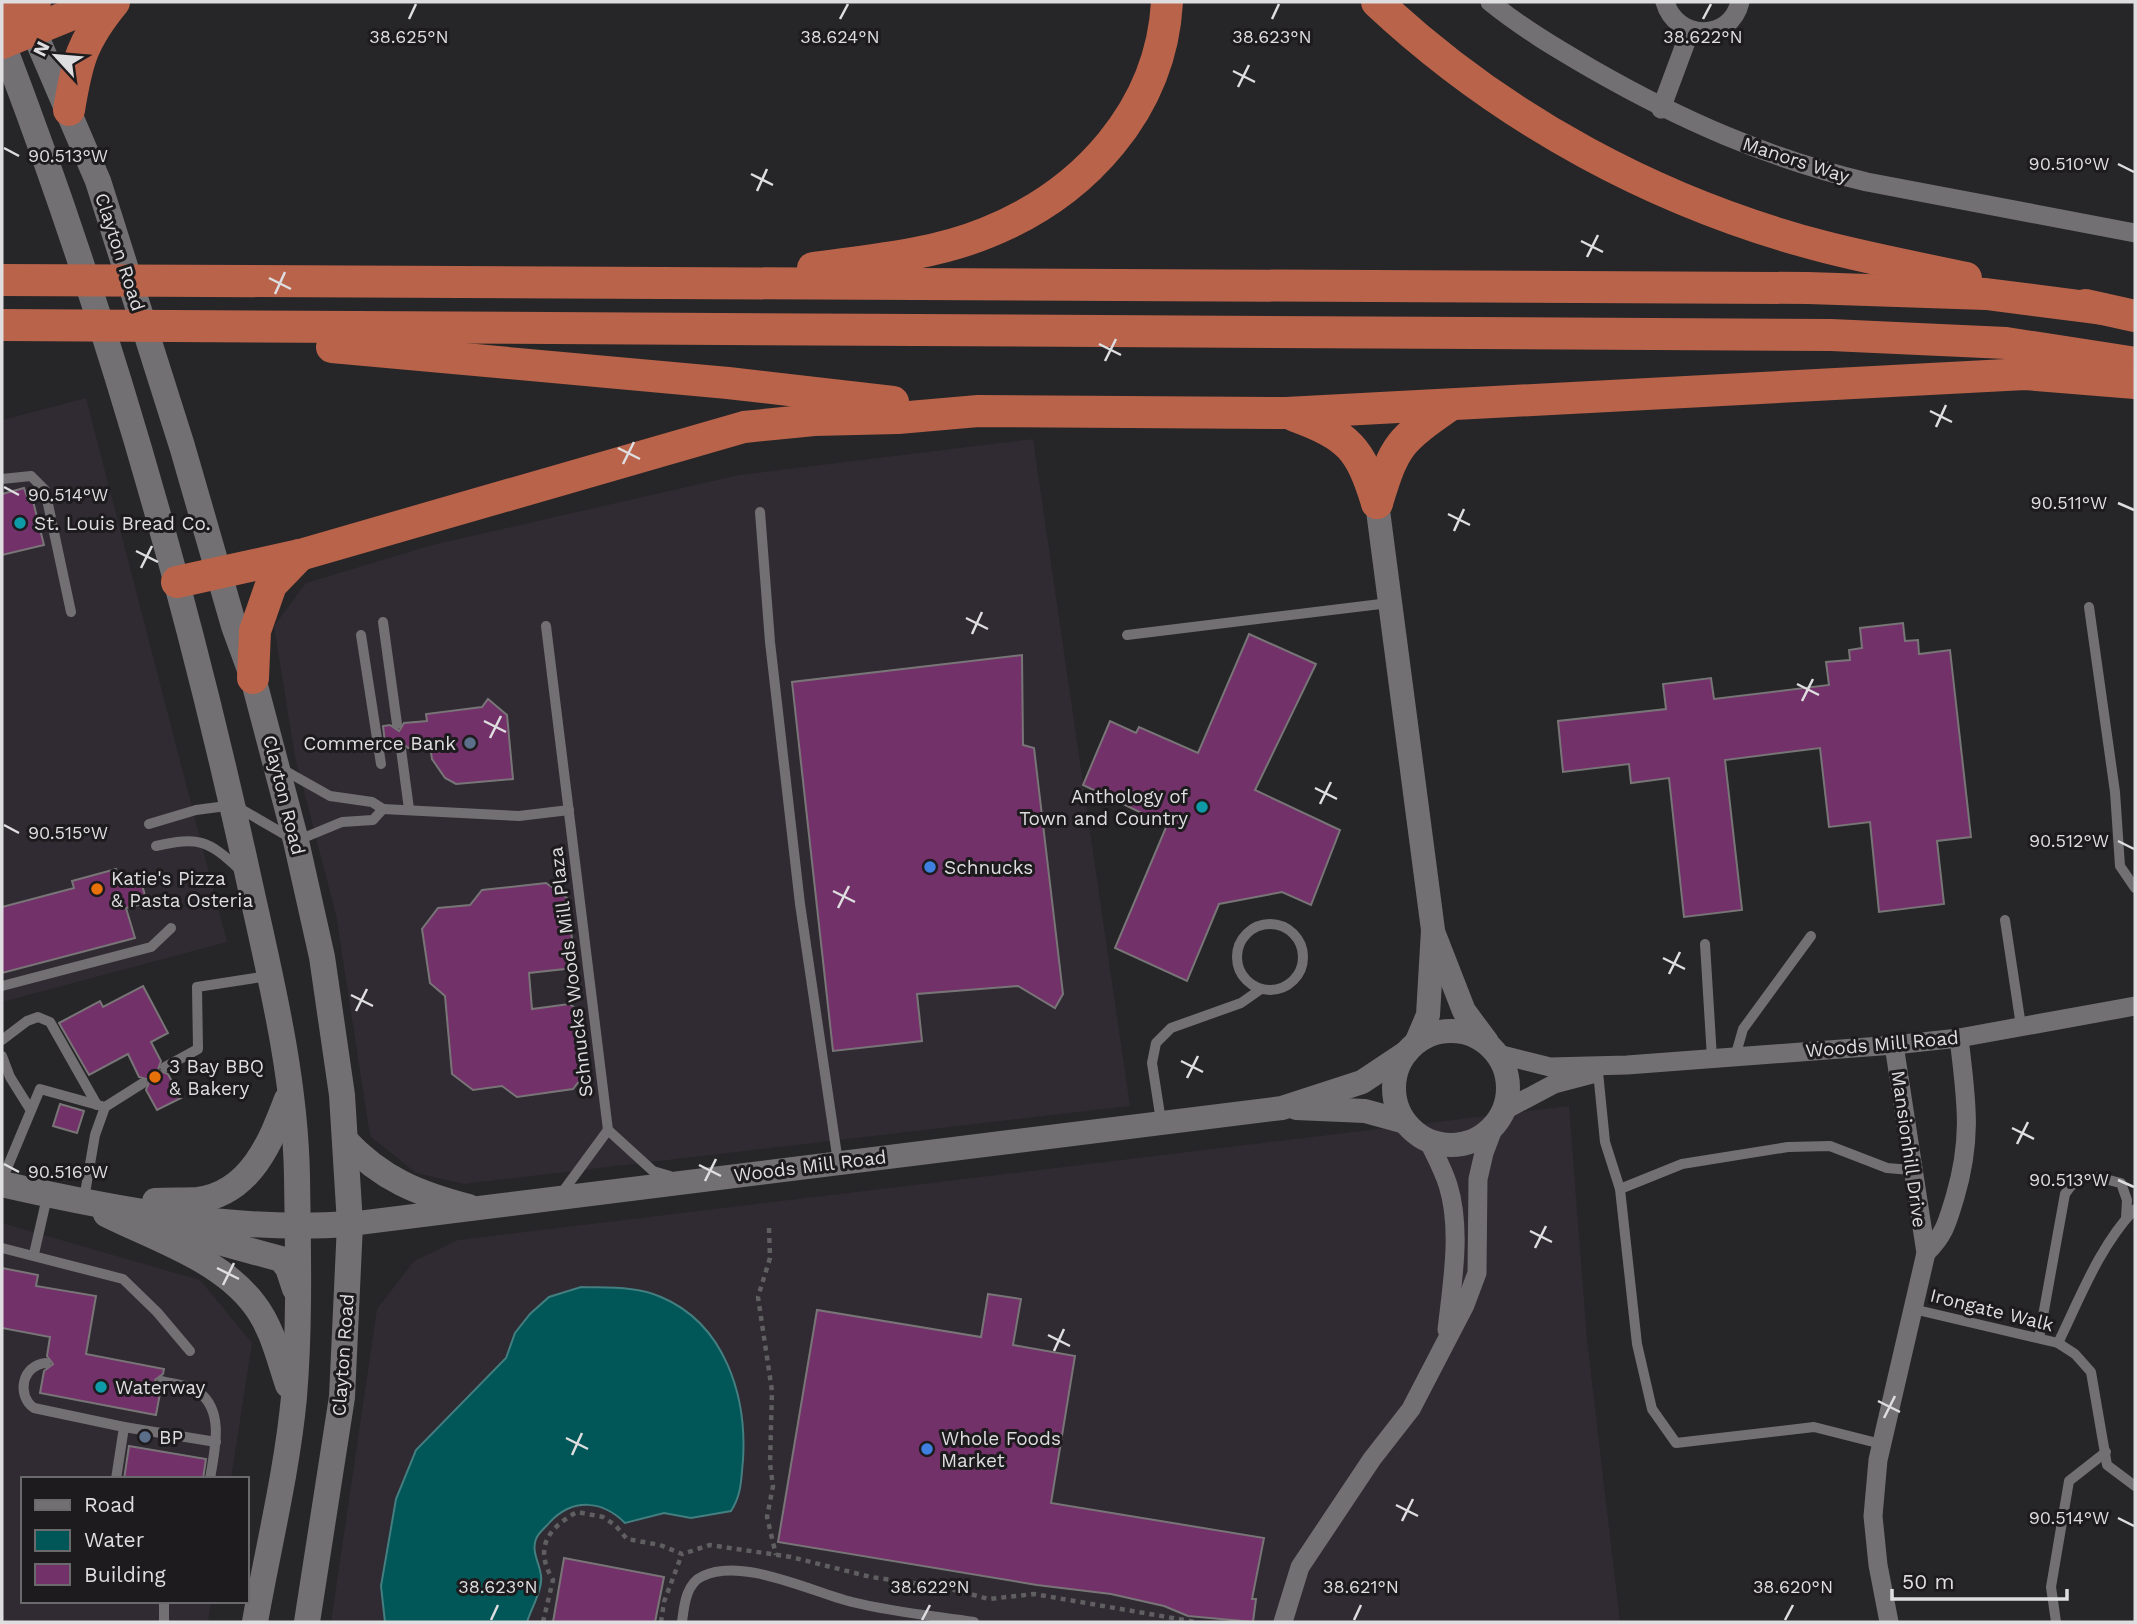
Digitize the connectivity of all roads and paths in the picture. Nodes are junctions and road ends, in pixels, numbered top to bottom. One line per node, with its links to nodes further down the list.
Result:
1 (102, 2): 8 (highway)
2 (114, 2): 12 (highway)
3 (1167, 2): 15 (highway)
4 (1377, 2): 16 (highway)
5 (1490, 2): 11 (street, Manors Way)
6 (1665, 2): 9 (street)
7 (1740, 2): 9 (street)
8 (23, 11): 10 (highway); 12 (main road, Clayton Road)
9 (1690, 31): 11 (street)
10 (2, 42): 30 (main road)
11 (1661, 109): 13 (street, Manors Way)
12 (69, 110): 29 (main road, Clayton Road)
13 (2135, 233)
14 (2, 280): 15 (highway)
15 (701, 282): 16 (highway)
16 (2103, 309): 17 (highway)
17 (2135, 316)
18 (72, 324): 19 (highway); 20 (highway); 23 (highway)
19 (2, 326)
20 (2135, 363)
21 (2135, 383): 22 (highway)
22 (1449, 406): 24 (highway); 26 (highway)
23 (978, 411): 24 (highway); 28 (highway)
24 (1286, 413): 26 (highway)
25 (2, 479): 33 (lane)
26 (1377, 503): 31 (street)
27 (760, 512): 84 (lane)
28 (300, 555): 29 (highway); 38 (highway)
29 (219, 571): 30 (highway); 38 (main road, Clayton Road)
30 (177, 582): 43 (main road)
31 (1390, 603): 37 (lane); 54 (street)
32 (2089, 607): 51 (lane)
33 (71, 612)
34 (383, 622): 39 (lane)
35 (546, 625): 46 (lane, Schnucks Woods Mill Plaza)
36 (361, 635): 41 (lane)
37 (1127, 635)
38 (253, 678): 42 (main road, Clayton Road)
39 (397, 724)
40 (401, 749): 45 (lane)
41 (381, 764)
42 (276, 766): 44 (lane); 48 (main road, Clayton Road)
43 (234, 805): 47 (lane); 48 (lane); 50 (main road)
44 (383, 809): 45 (lane); 48 (lane)
45 (409, 809): 46 (lane)
46 (569, 810): 81 (lane, Schnucks Woods Mill Plaza)
47 (149, 824)
48 (296, 841): 82 (main road, Clayton Road)
49 (156, 846): 50 (lane)
50 (248, 877): 57 (main road)
51 (2135, 888)
52 (2005, 920): 61 (lane)
53 (171, 928): 58 (lane)
54 (1433, 930): 65 (street); 66 (street)
55 (1811, 936): 68 (lane)
56 (1704, 944): 69 (lane)
57 (272, 976): 71 (lane); 74 (main road)
58 (2, 986)
59 (1261, 989): 59 (lane); 80 (lane)
60 (2135, 1006): 61 (street, Woods Mill Road)
61 (2021, 1026): 62 (street, Woods Mill Road)
62 (1958, 1038): 64 (street, Woods Mill Road); 100 (street, Mansionhill Drive)
63 (2, 1040): 75 (lane)
64 (1894, 1045): 68 (street, Woods Mill Road); 85 (street, Mansionhill Drive)
65 (1412, 1046): 66 (street); 76 (street, Woods Mill Road); 79 (street)
66 (1493, 1048): 70 (street, Woods Mill Road); 78 (street)
67 (2, 1056): 77 (lane)
68 (1735, 1057): 69 (street, Woods Mill Road)
69 (1712, 1058): 70 (street, Woods Mill Road)
70 (1627, 1065): 72 (street, Woods Mill Road)
71 (165, 1068)
72 (1598, 1072): 78 (street, Woods Mill Road); 88 (lane)
73 (143, 1083): 75 (lane)
74 (291, 1090): 91 (main road); 97 (main road)
75 (101, 1106): 77 (lane); 91 (lane)
76 (1282, 1108): 79 (street, Woods Mill Road); 80 (street, Woods Mill Road)
77 (30, 1109): 87 (lane)
78 (1499, 1117): 83 (street); 104 (street)
79 (1405, 1122): 83 (street)
80 (1161, 1123): 84 (street, Woods Mill Road)
81 (608, 1130): 86 (lane); 90 (lane)
82 (345, 1140): 92 (main road); 96 (main road, Clayton Road)
83 (1428, 1140): 104 (street)
84 (838, 1163): 86 (street, Woods Mill Road)
85 (1911, 1170): 88 (lane); 100 (street, Mansionhill Drive)
86 (687, 1181): 90 (street, Woods Mill Road)
87 (2, 1182): 89 (main road)
88 (1620, 1189): 113 (lane)
89 (48, 1194): 91 (main road); 101 (lane)
90 (558, 1197): 92 (street, Woods Mill Road)
91 (83, 1202): 94 (main road, Woods Mill Road); 110 (main road)
92 (469, 1208): 96 (street, Woods Mill Road)
93 (2135, 1209): 95 (lane)
94 (157, 1213): 97 (main road, Woods Mill Road); 103 (main road)
95 (2126, 1218): 105 (lane); 106 (lane)
96 (350, 1224): 97 (main road, Woods Mill Road); 122 (main road, Clayton Road)
97 (297, 1228): 103 (main road)
98 (769, 1228): 118 (path)
99 (2, 1248): 101 (lane)
100 (1926, 1253): 102 (street, Mansionhill Drive)
101 (34, 1254): 107 (lane)
102 (1913, 1309): 105 (lane, Irongate Walk); 113 (street, Mansionhill Drive)
103 (298, 1321): 110 (main road)
104 (1446, 1338): 127 (street)
105 (2039, 1338): 106 (lane, Irongate Walk)
106 (2058, 1343): 114 (lane, Irongate Walk)
107 (190, 1352)
108 (46, 1363): 111 (lane)
109 (162, 1381): 112 (lane)
110 (293, 1399): 121 (main road)
111 (124, 1427): 112 (lane); 115 (lane)
112 (216, 1443): 116 (lane)
113 (1881, 1444): 128 (street, Mansionhill Drive)
114 (2106, 1452): 117 (lane, Irongate Walk); 129 (lane)
115 (116, 1477)
116 (210, 1477)
117 (2135, 1486)
118 (776, 1555): 123 (path); 126 (path)
119 (164, 1603): 120 (lane)
120 (164, 1622)
121 (255, 1622)
122 (307, 1622)
123 (543, 1622)
124 (682, 1622): 125 (lane)
125 (974, 1622)
126 (1196, 1622)
127 (1283, 1622)
128 (1889, 1622)
129 (2056, 1622)

